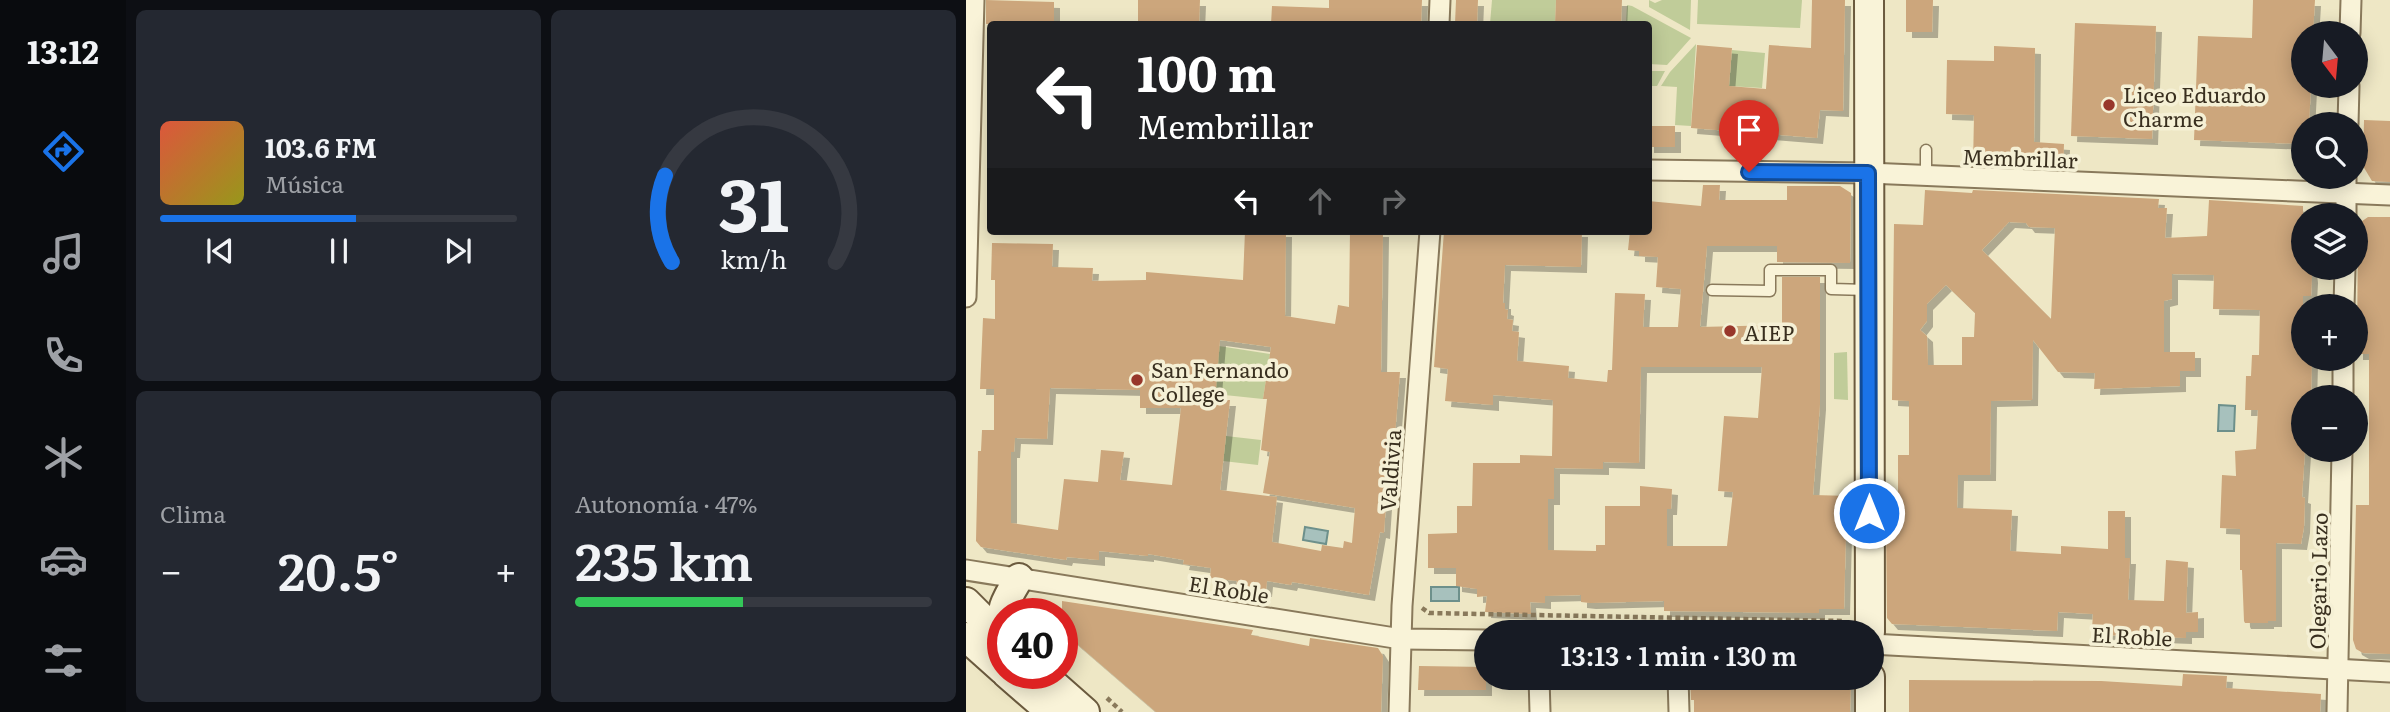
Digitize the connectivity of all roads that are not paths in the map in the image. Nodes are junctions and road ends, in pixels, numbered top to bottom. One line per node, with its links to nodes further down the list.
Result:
1 (974, 0): 8 (street)
2 (1440, 0): 5 (street)
3 (1869, 0): 10 (street)
4 (2351, 0): 6 (street)
5 (1439, 21)
6 (2350, 21)
7 (1926, 150): 11 (lane)
8 (976, 155): 18 (street)
9 (1652, 170): 10 (street, Membrillar)
10 (1868, 173): 11 (street, Membrillar); 17 (street)
11 (1926, 176): 12 (street, Membrillar)
12 (2291, 184)
13 (2364, 189): 14 (street, Membrillar)
14 (2390, 195)
15 (1430, 235): 27 (street, Valdivia)
16 (1712, 290): 17 (lane)
17 (1868, 290): 24 (street)
18 (966, 297)
19 (2342, 462): 31 (street, Olegario Lazo)
20 (966, 570): 21 (street, El Roble)
21 (1019, 578): 22 (street); 27 (street, El Roble)
22 (1007, 598)
23 (966, 602): 25 (street)
24 (1861, 620)
25 (987, 622)
26 (966, 637): 30 (street)
27 (1401, 639): 28 (street, El Roble); 40 (street, Valdivia)
28 (1474, 639)
29 (1884, 645): 31 (street, El Roble)
30 (987, 656)
31 (2339, 669): 32 (street, El Roble); 44 (street, Olegario Lazo)
32 (2390, 672)
33 (1024, 689): 38 (street)
34 (1059, 689): 39 (street)
35 (1539, 690): 41 (street)
36 (1678, 690): 42 (street)
37 (1870, 690): 43 (street)
38 (1051, 712)
39 (1085, 712)
40 (1399, 712)
41 (1539, 712)
42 (1679, 712)
43 (1870, 712)
44 (2337, 712)

